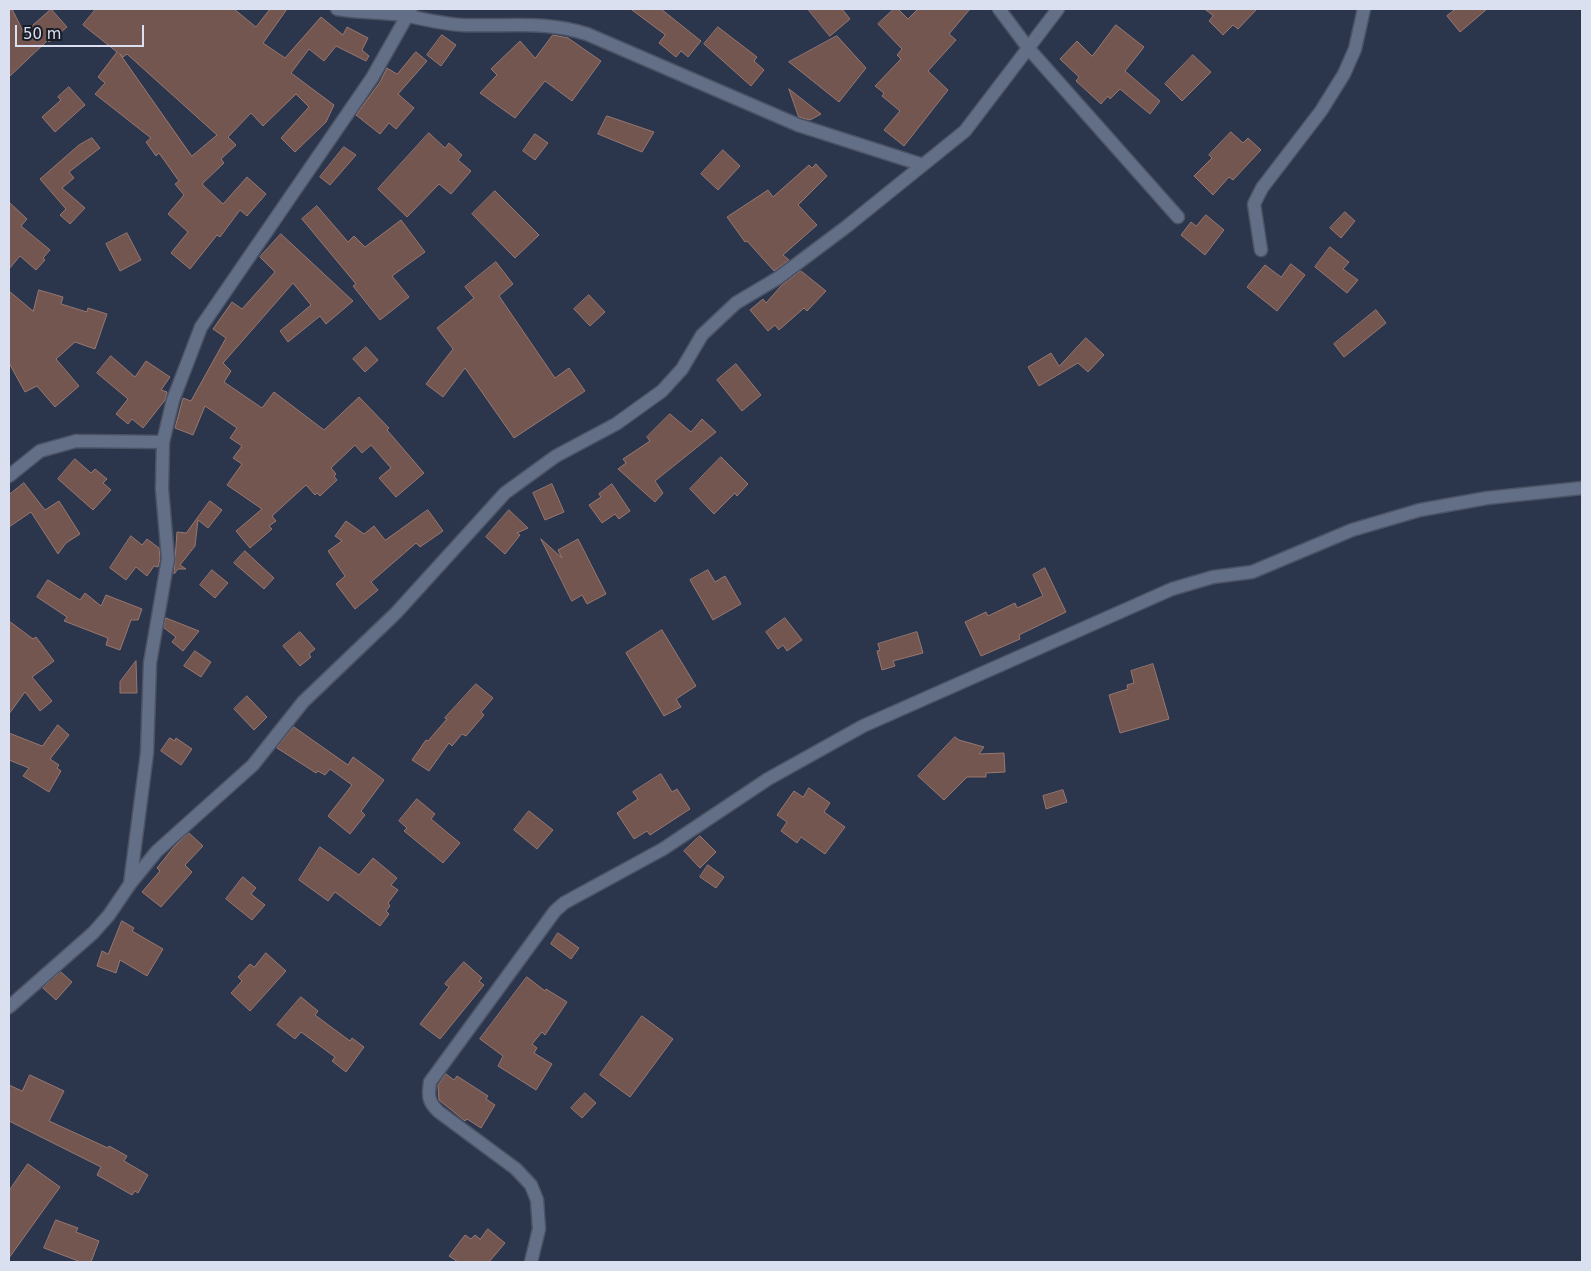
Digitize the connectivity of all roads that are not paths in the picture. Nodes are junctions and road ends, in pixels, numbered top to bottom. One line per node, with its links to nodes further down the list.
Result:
1 (337, 9): 5 (street)
2 (998, 9): 6 (street)
3 (1058, 9): 6 (street)
4 (1364, 9): 9 (street)
5 (410, 12): 7 (street); 10 (street)
6 (1029, 49): 7 (street); 8 (street)
7 (923, 165): 13 (street)
8 (1178, 217)
9 (1261, 250)
10 (163, 442): 11 (street); 13 (street)
11 (9, 476)
12 (1582, 488): 15 (street)
13 (130, 884): 14 (street)
14 (9, 1007)
15 (531, 1262)

